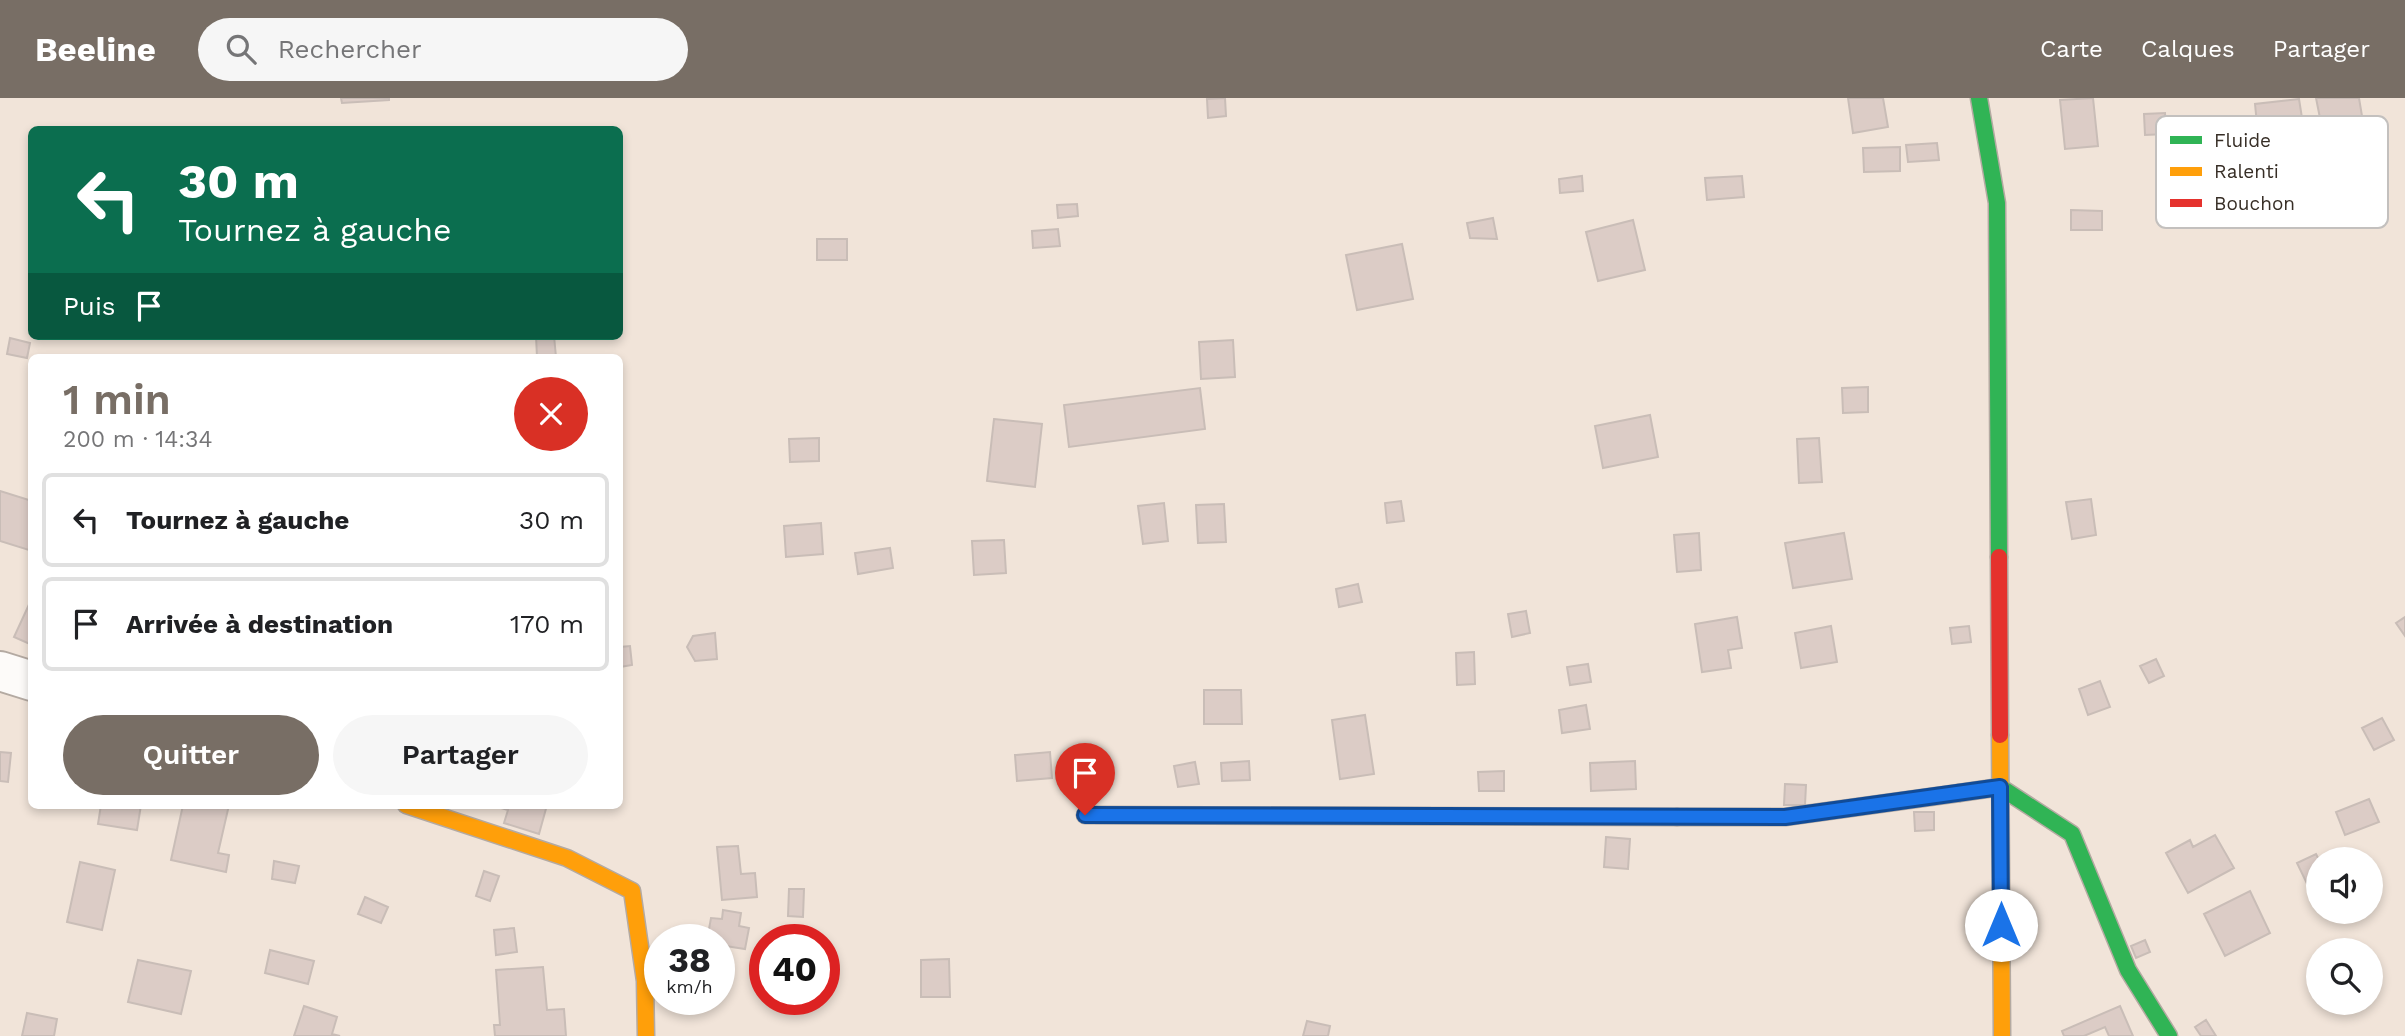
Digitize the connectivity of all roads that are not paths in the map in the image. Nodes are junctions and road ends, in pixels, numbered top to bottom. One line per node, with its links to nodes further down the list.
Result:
1 (1979, 98): 4 (street)
2 (0, 671): 3 (street)
3 (28, 680)
4 (2000, 787): 6 (street); 8 (street); 9 (street)
5 (418, 809): 7 (street)
6 (1085, 815)
7 (646, 1036)
8 (2001, 1036)
9 (2169, 1036)

